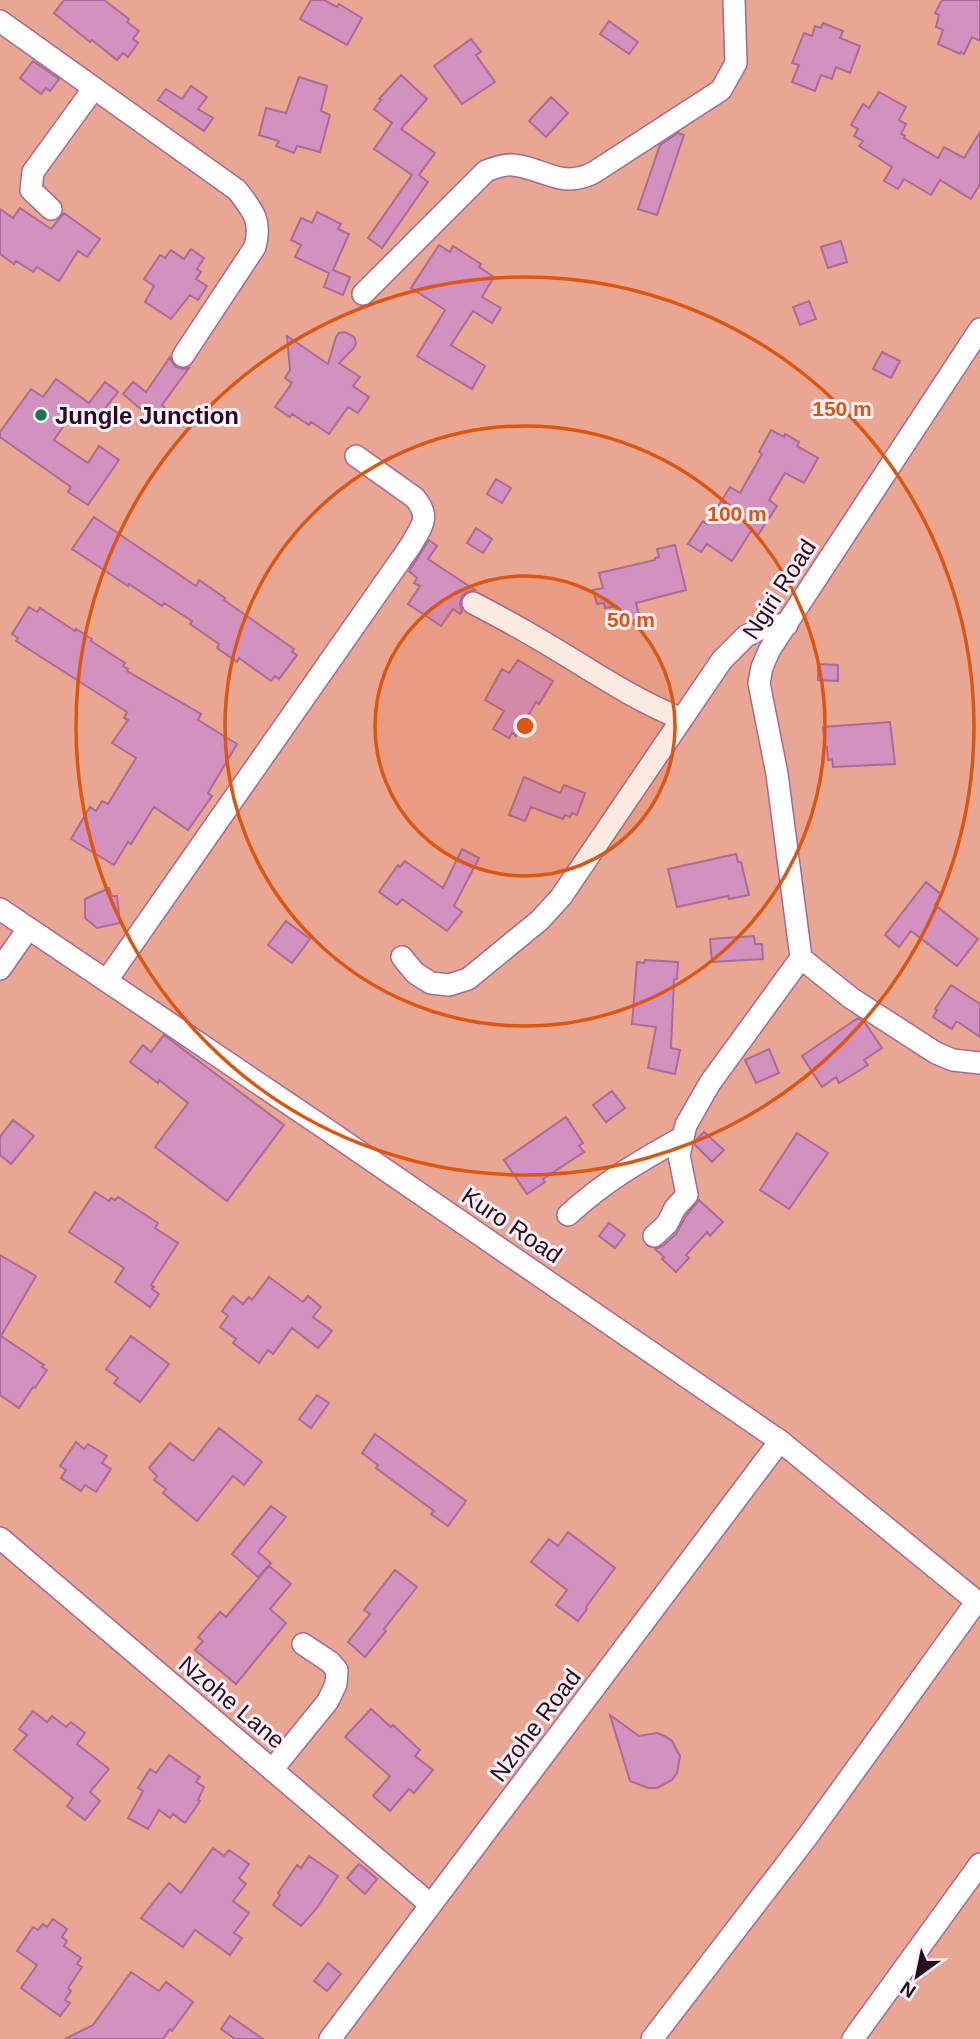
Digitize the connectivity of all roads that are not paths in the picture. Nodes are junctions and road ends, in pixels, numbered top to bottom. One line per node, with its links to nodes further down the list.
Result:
1 (734, 0): 5 (street)
2 (0, 21): 3 (street)
3 (94, 88): 4 (street); 7 (street)
4 (51, 209)
5 (363, 294)
6 (980, 329): 10 (street, Ngiri Road)
7 (183, 356)
8 (356, 456): 17 (street)
9 (473, 603): 11 (street)
10 (787, 625): 11 (street); 15 (street, Ngiri Road)
11 (682, 719): 14 (street)
12 (0, 909): 13 (street, Kuro Road)
13 (28, 929): 16 (street); 17 (street, Kuro Road)
14 (402, 957)
15 (801, 958): 18 (street); 19 (street)
16 (0, 969)
17 (107, 980): 22 (street, Kuro Road)
18 (980, 1063)
19 (683, 1138): 20 (street); 21 (street)
20 (568, 1215)
21 (654, 1236)
22 (780, 1441): 24 (street, Kuro Road); 28 (street, Nzohe Road)
23 (0, 1538): 26 (street, Nzohe Lane)
24 (978, 1602): 30 (street)
25 (303, 1644): 26 (street)
26 (272, 1770): 28 (street, Nzohe Lane)
27 (980, 1864): 31 (street)
28 (431, 1905): 29 (street, Nzohe Road)
29 (330, 2039)
30 (652, 2039)
31 (853, 2039)

